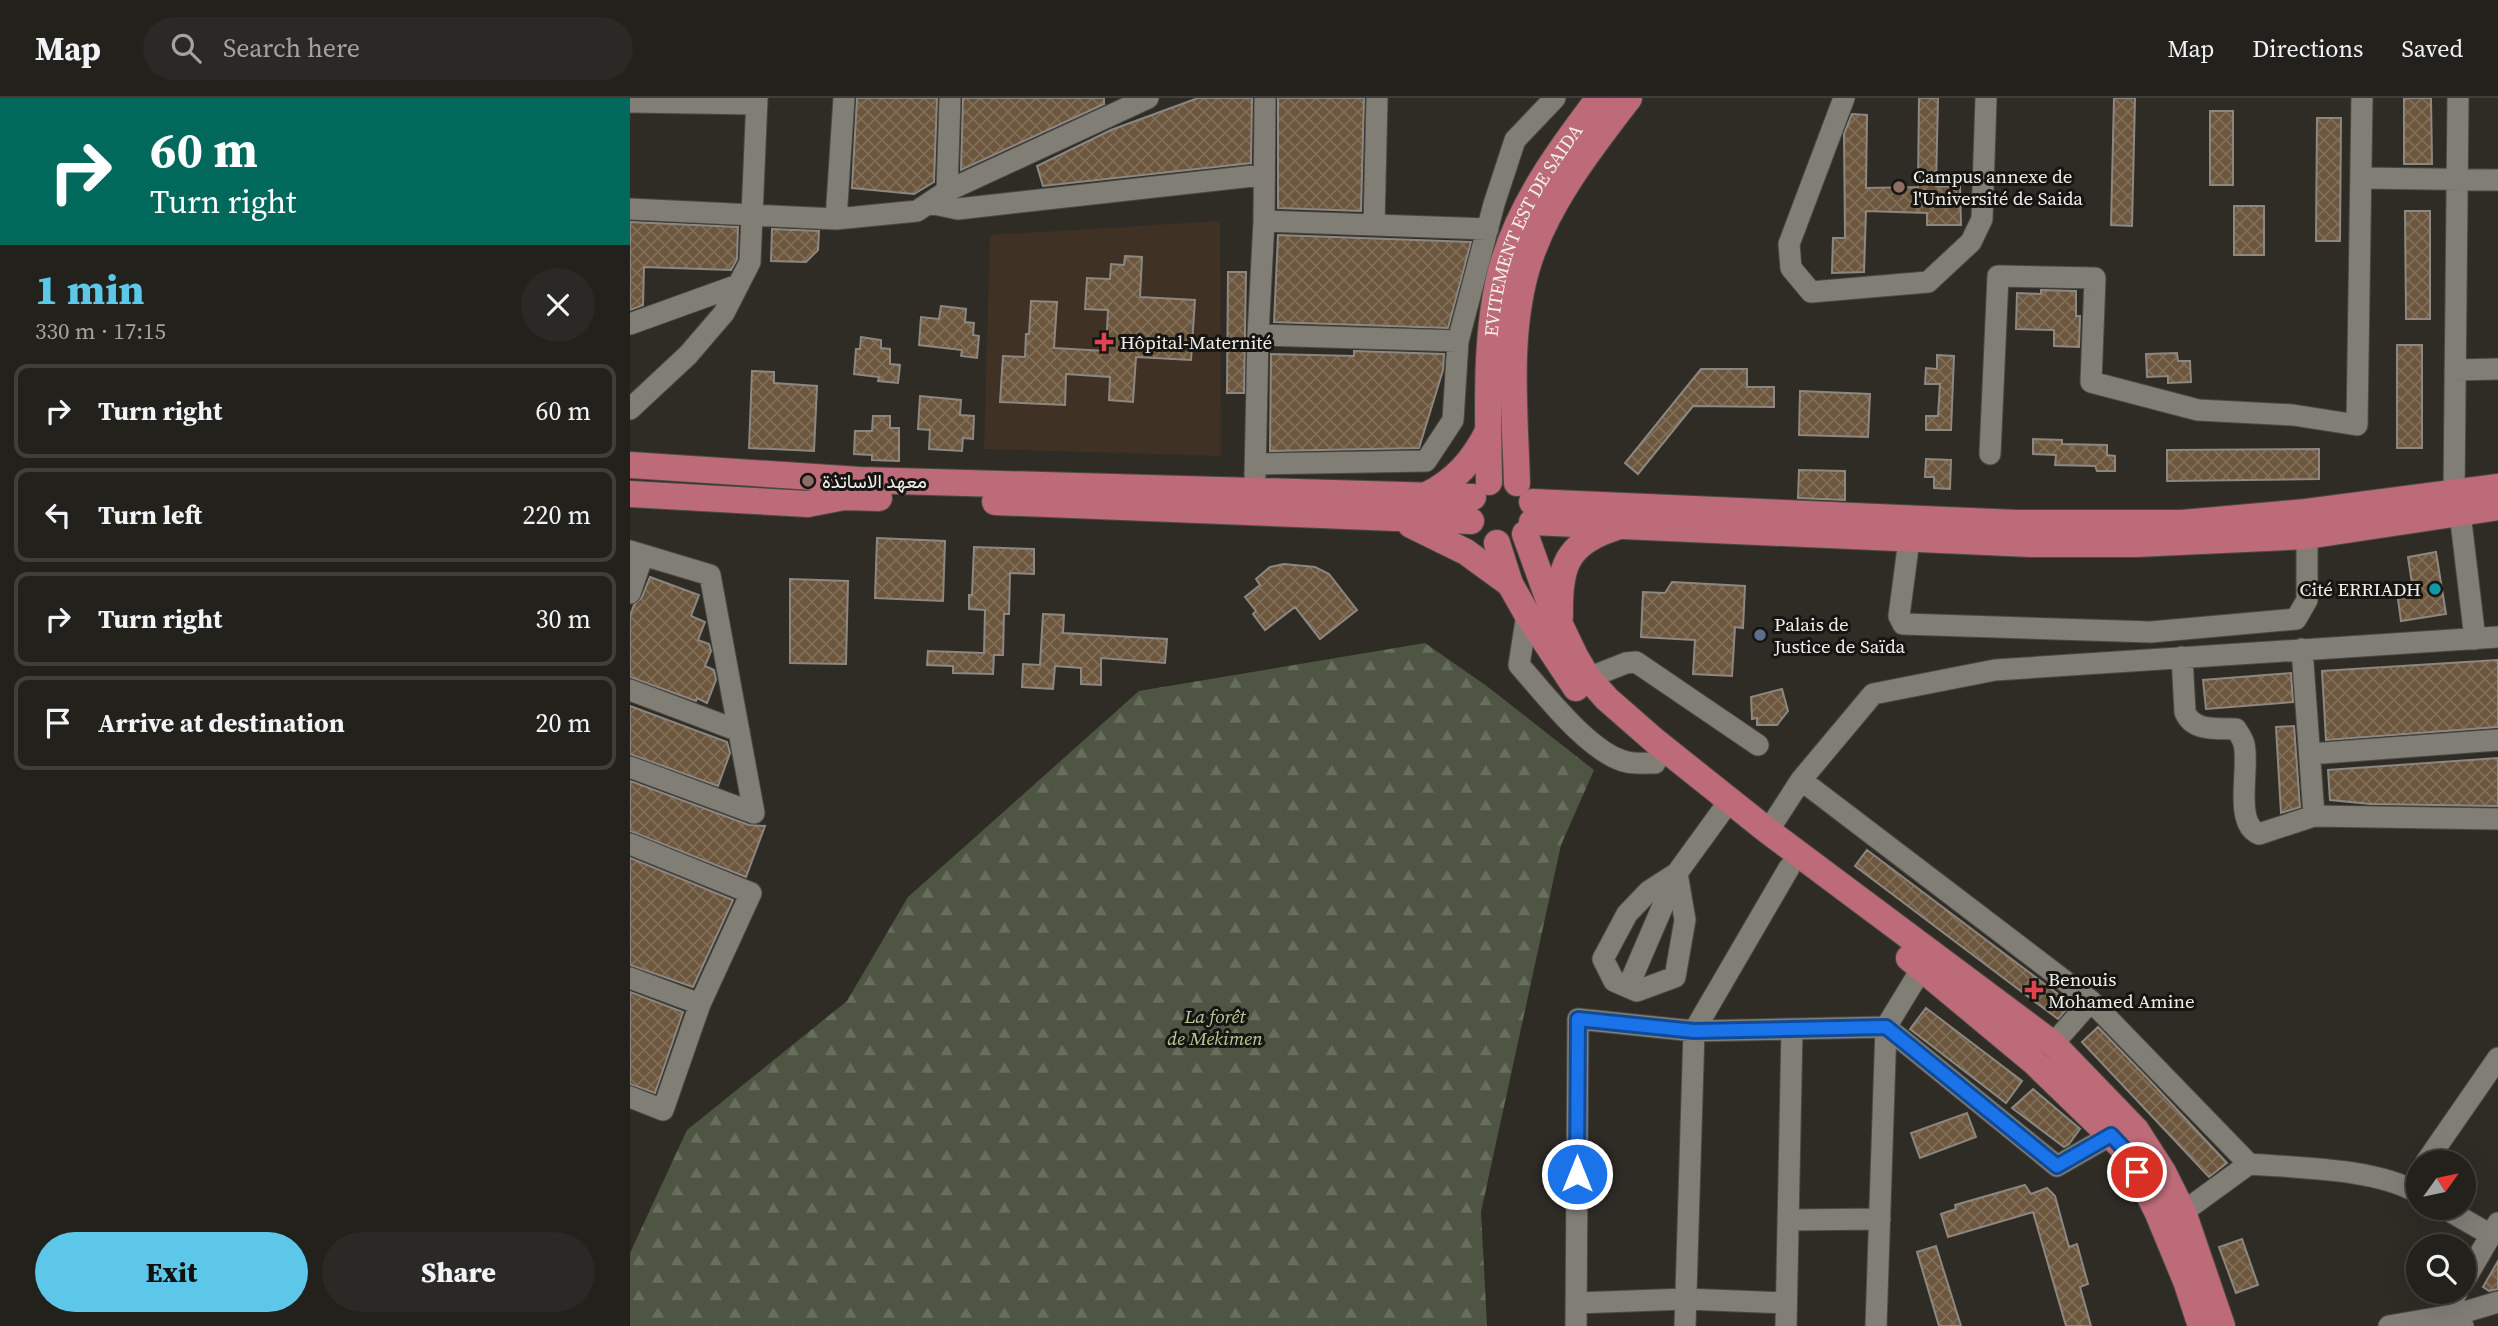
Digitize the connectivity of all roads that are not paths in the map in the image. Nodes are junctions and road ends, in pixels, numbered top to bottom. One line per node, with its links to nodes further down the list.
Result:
1 (844, 98): 25 (street)
2 (950, 98): 21 (street)
3 (1265, 98): 17 (street)
4 (1377, 98): 16 (street)
5 (1393, 98): 16 (street)
6 (1555, 98): 28 (street)
7 (1599, 98): 36 (main road, EVITEMENT EST DE SAIDA)
8 (1629, 98): 50 (main road)
9 (1844, 98): 10 (street)
10 (1986, 98)
11 (2362, 98): 18 (street)
12 (2458, 98): 19 (street)
13 (757, 101): 15 (street); 24 (street)
14 (1135, 101): 21 (street)
15 (630, 102)
16 (1376, 131): 27 (street)
17 (1262, 174): 22 (street); 26 (street)
18 (2361, 178): 19 (street); 37 (street)
19 (2457, 180): 20 (street); 33 (street)
20 (2498, 180)
21 (947, 191): 22 (street)
22 (929, 203): 25 (street)
23 (630, 209): 24 (street)
24 (752, 214): 25 (street); 29 (street)
25 (836, 219)
26 (1264, 221): 27 (street); 31 (street)
27 (1374, 225): 28 (street)
28 (1488, 229): 32 (street)
29 (738, 285): 30 (street); 35 (street)
30 (630, 324)
31 (1258, 335): 32 (street); 38 (street)
32 (1458, 341): 38 (street)
33 (2455, 369): 34 (street); 48 (street)
34 (2498, 369)
35 (630, 409)
36 (1488, 431): 45 (main road); 46 (main road, EVITEMENT EST DE SAIDA)
37 (1990, 454)
38 (1257, 464): 47 (street)
39 (630, 465): 43 (main road)
40 (630, 476): 43 (main road)
41 (630, 484): 43 (main road)
42 (2498, 487): 48 (main road)
43 (852, 488): 44 (main road); 47 (main road)
44 (630, 494)
45 (1425, 496): 46 (main road); 47 (main road)
46 (1478, 500): 50 (main road); 51 (main road); 55 (main road)
47 (1251, 503): 51 (main road)
48 (2457, 503): 49 (main road); 50 (main road); 53 (main road); 61 (street)
49 (2498, 507)
50 (1526, 510): 52 (main road); 55 (main road); 59 (main road)
51 (1393, 519): 57 (main road)
52 (1626, 525): 54 (main road); 59 (main road)
53 (2307, 536): 54 (main road); 54 (street)
54 (1909, 540)
55 (1497, 543): 57 (main road)
56 (636, 553): 58 (street); 66 (street)
57 (1510, 584): 72 (main road)
58 (630, 593)
59 (1560, 622): 64 (main road)
60 (2498, 637): 61 (street)
61 (2475, 639): 62 (street)
62 (2302, 649): 63 (street); 69 (street)
63 (2182, 657): 71 (street); 73 (street)
64 (1588, 678): 68 (street); 72 (main road)
65 (630, 690): 66 (street)
66 (739, 731): 70 (street)
67 (2498, 740): 69 (street)
68 (1758, 745)
69 (2310, 754): 73 (street)
70 (630, 767)
71 (1801, 780): 75 (street); 82 (street)
72 (1725, 807): 75 (main road); 77 (main road); 78 (street)
73 (2314, 816): 74 (street)
74 (2498, 819)
75 (1768, 831): 87 (main road)
76 (630, 844): 83 (street)
77 (1789, 868): 79 (main road); 86 (street)
78 (1676, 873): 81 (street); 81 (street); 81 (street)
79 (1922, 968): 84 (street); 90 (main road)
80 (630, 978): 83 (street)
81 (1628, 987)
82 (2091, 1001): 87 (street); 92 (street)
83 (700, 1004): 89 (street)
84 (1886, 1027): 85 (street); 90 (street); 95 (street)
85 (1793, 1029): 86 (street); 96 (street)
86 (1694, 1031): 100 (street); 102 (street)
87 (2053, 1044): 94 (main road)
88 (2498, 1058): 91 (street)
89 (630, 1097)
90 (2111, 1135): 109 (main road)
91 (2434, 1150)
92 (2249, 1164): 93 (street); 94 (street)
93 (2406, 1183)
94 (2183, 1212): 110 (main road)
95 (1880, 1219): 96 (street); 108 (street)
96 (1788, 1220): 103 (street)
97 (2473, 1220): 98 (street)
98 (2494, 1229): 99 (street)
99 (2476, 1260)
100 (1685, 1299): 102 (street); 103 (street); 106 (street)
101 (2498, 1302): 104 (street)
102 (1577, 1303): 105 (street)
103 (1786, 1303): 107 (street)
104 (2460, 1320): 111 (street)
105 (1576, 1326)
106 (1685, 1326)
107 (1786, 1326)
108 (1876, 1326)
109 (2202, 1326)
110 (2222, 1326)
111 (2389, 1326)

